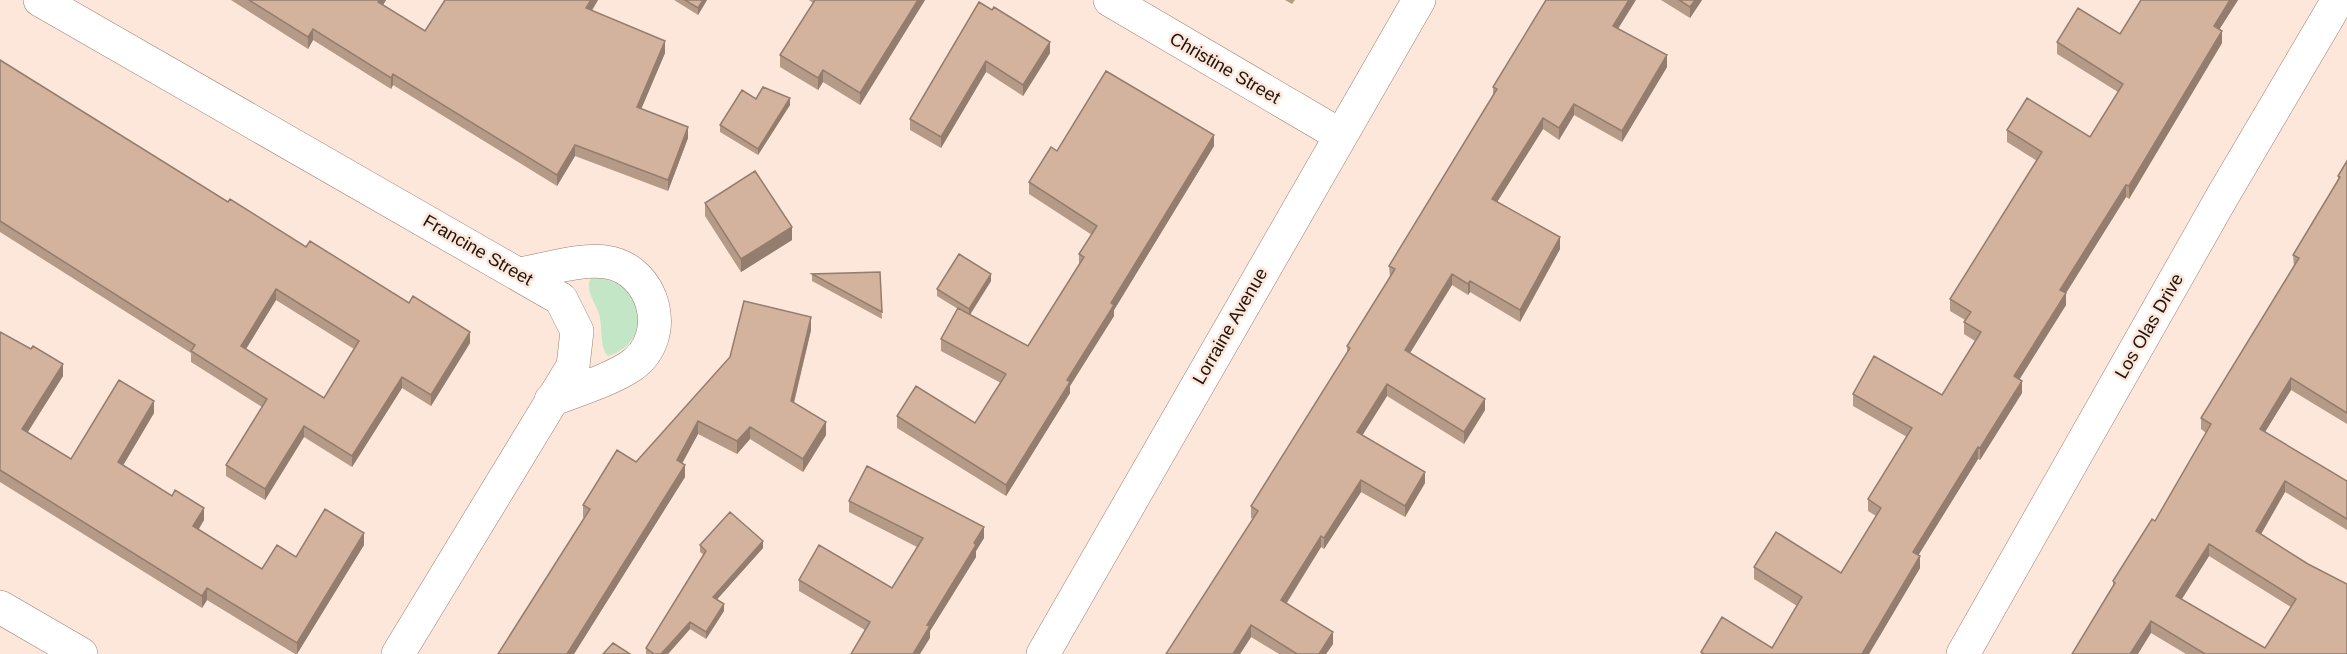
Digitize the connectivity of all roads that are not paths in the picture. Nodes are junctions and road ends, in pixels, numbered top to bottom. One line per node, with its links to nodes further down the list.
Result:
1 (40, 0): 6 (street, Francine Street)
2 (1110, 0): 5 (street, Christine Street)
3 (1419, 0): 5 (street, Lorraine Avenue)
4 (2338, 0): 12 (street, Los Olas Drive)
5 (1340, 135): 11 (street, Lorraine Avenue)
6 (520, 274): 7 (street, Francine Street); 7 (street)
7 (551, 400): 10 (street, Francine Street)
8 (0, 607): 9 (street)
9 (81, 654)
10 (398, 654)
11 (1043, 654)
12 (1963, 654)

